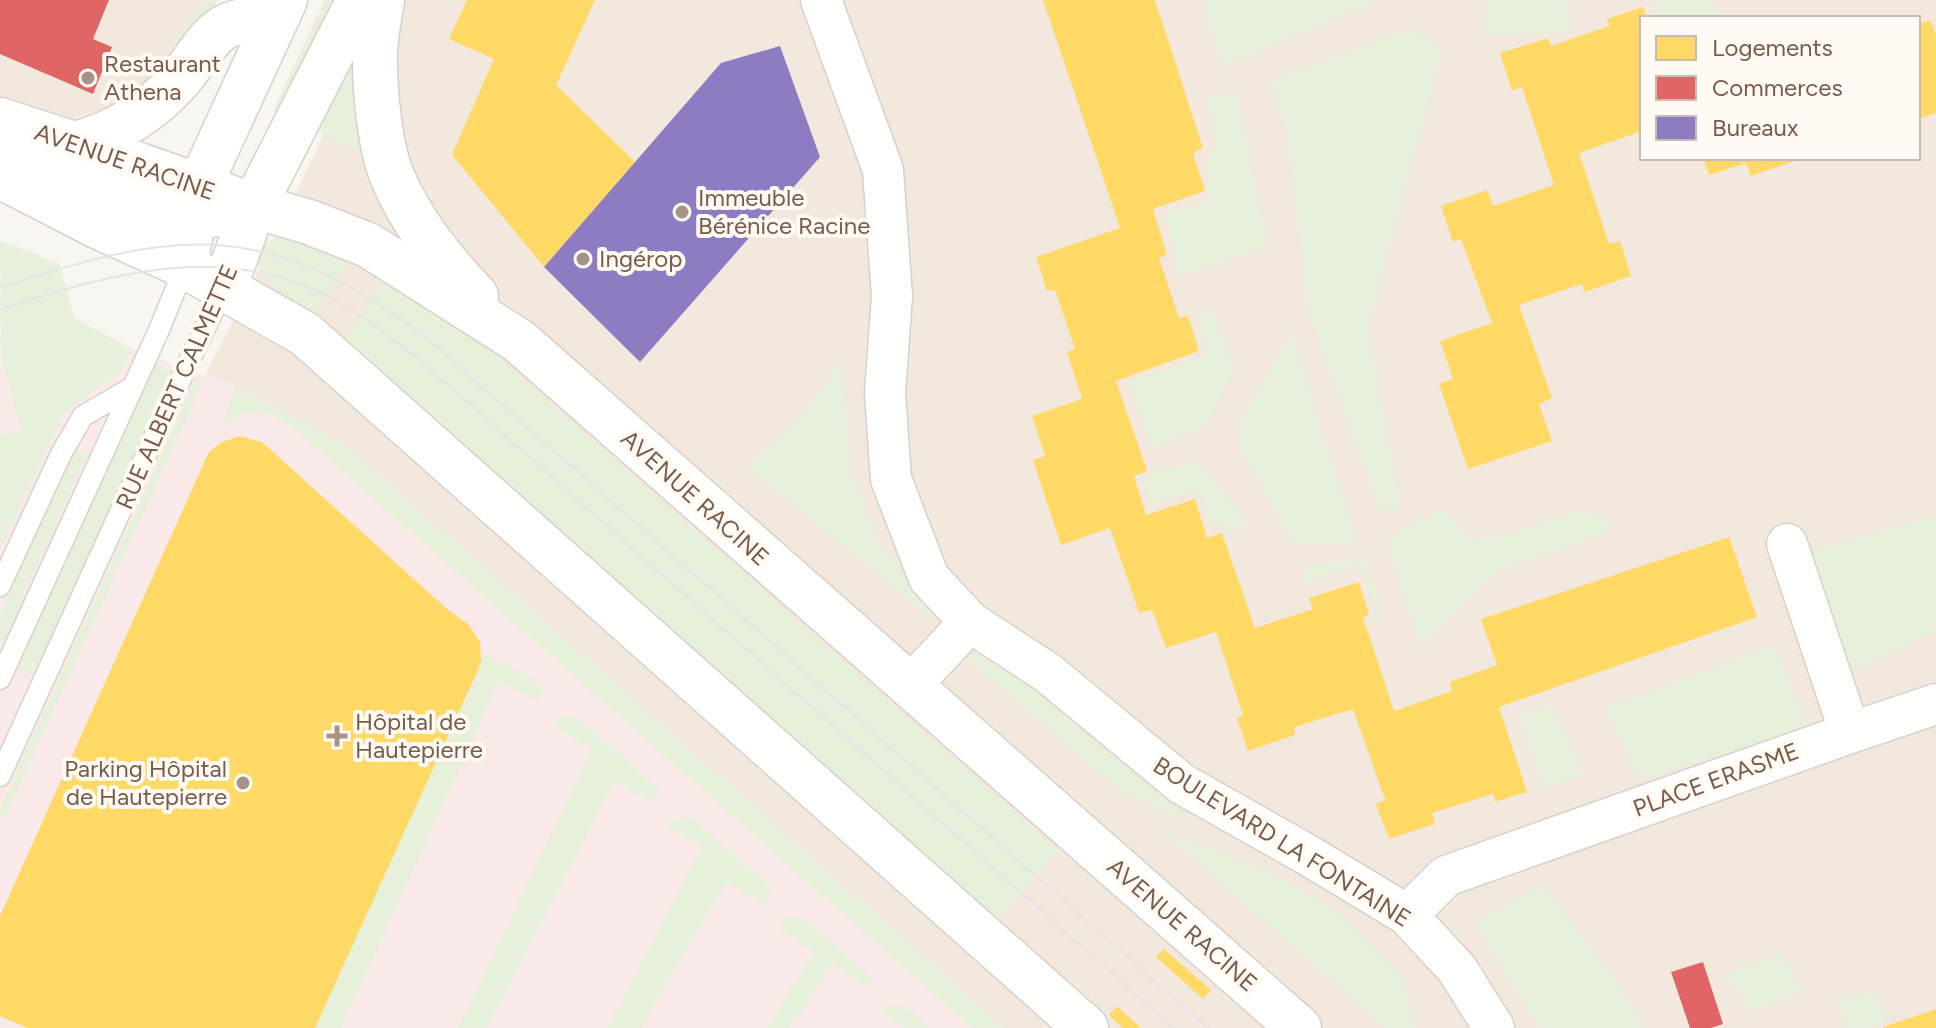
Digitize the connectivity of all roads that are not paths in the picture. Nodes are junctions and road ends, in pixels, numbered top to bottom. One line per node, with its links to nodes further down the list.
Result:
1 (359, 0): 10 (street, RUE ALBERT CALMETTE)
2 (382, 0): 13 (street)
3 (821, 0): 17 (street, BOULEVARD LA FONTAINE)
4 (281, 8): 6 (street); 9 (street, RUE ALBERT CALMETTE)
5 (0, 120): 6 (street, AVENUE RACINE)
6 (75, 144): 9 (street, AVENUE RACINE)
7 (0, 148): 9 (street)
8 (0, 176): 11 (street)
9 (196, 202): 10 (street, AVENUE RACINE); 11 (street, RUE ALBERT CALMETTE)
10 (254, 206): 12 (street, RUE ALBERT CALMETTE); 13 (street, AVENUE RACINE)
11 (185, 266): 12 (street); 14 (lane, RUE ALBERT CALMETTE)
12 (224, 289): 22 (lane, RUE ALBERT CALMETTE); 24 (street)
13 (519, 341): 19 (street, AVENUE RACINE)
14 (133, 387): 16 (lane); 18 (lane, RUE ALBERT CALMETTE)
15 (1787, 544): 21 (street)
16 (0, 586)
17 (970, 622): 19 (street); 23 (street, BOULEVARD LA FONTAINE)
18 (0, 679)
19 (909, 687): 25 (street, AVENUE RACINE)
20 (1933, 715): 21 (street, PLACE ERASME)
21 (1850, 733): 23 (street, PLACE ERASME)
22 (0, 776)
23 (1407, 915): 26 (street, BOULEVARD LA FONTAINE)
24 (1086, 1028)
25 (1299, 1028)
26 (1494, 1028)

